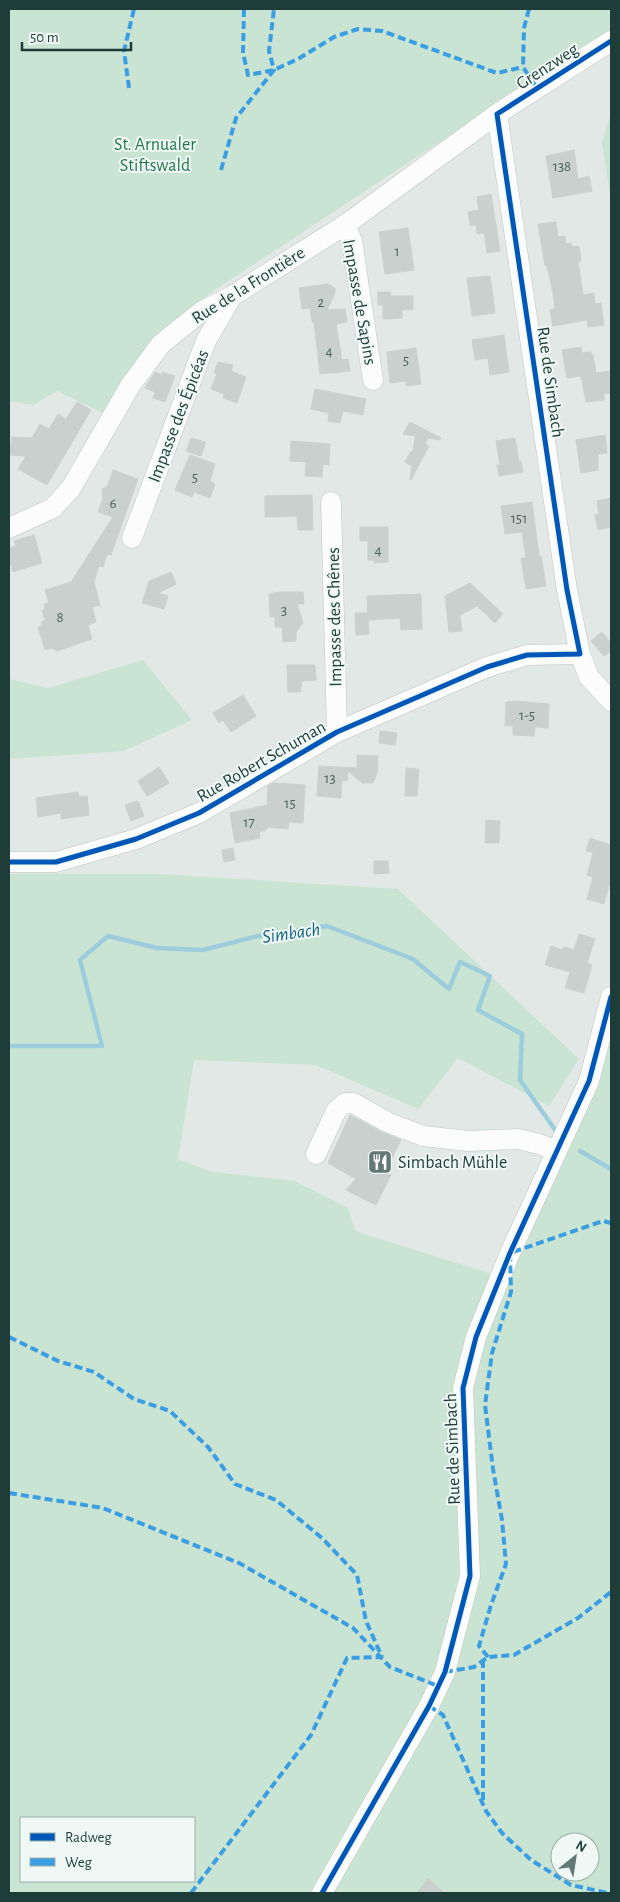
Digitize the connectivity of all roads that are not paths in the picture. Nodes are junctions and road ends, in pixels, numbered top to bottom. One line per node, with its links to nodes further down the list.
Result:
1 (611, 41): 2 (street, Grenzweg)
2 (497, 114): 3 (street, Rue de la Frontière); 9 (street, Rue de Simbach)
3 (345, 225): 4 (street, Rue de la Frontière); 5 (street, Impasse de Sapins)
4 (232, 296): 7 (street, Rue de la Frontière); 8 (street, Impasse des Épicéas)
5 (373, 380)
6 (331, 502): 11 (street, Impasse des Chênes)
7 (9, 528)
8 (132, 538)
9 (580, 654): 10 (street, Rue de Simbach); 11 (street, Rue Robert Schuman)
10 (611, 701)
11 (337, 732): 12 (street, Rue Robert Schuman)
12 (9, 862)
13 (611, 996): 14 (street, Rue de Simbach)
14 (557, 1151): 15 (street); 16 (street, Rue de Simbach)
15 (316, 1154)
16 (322, 1893)

